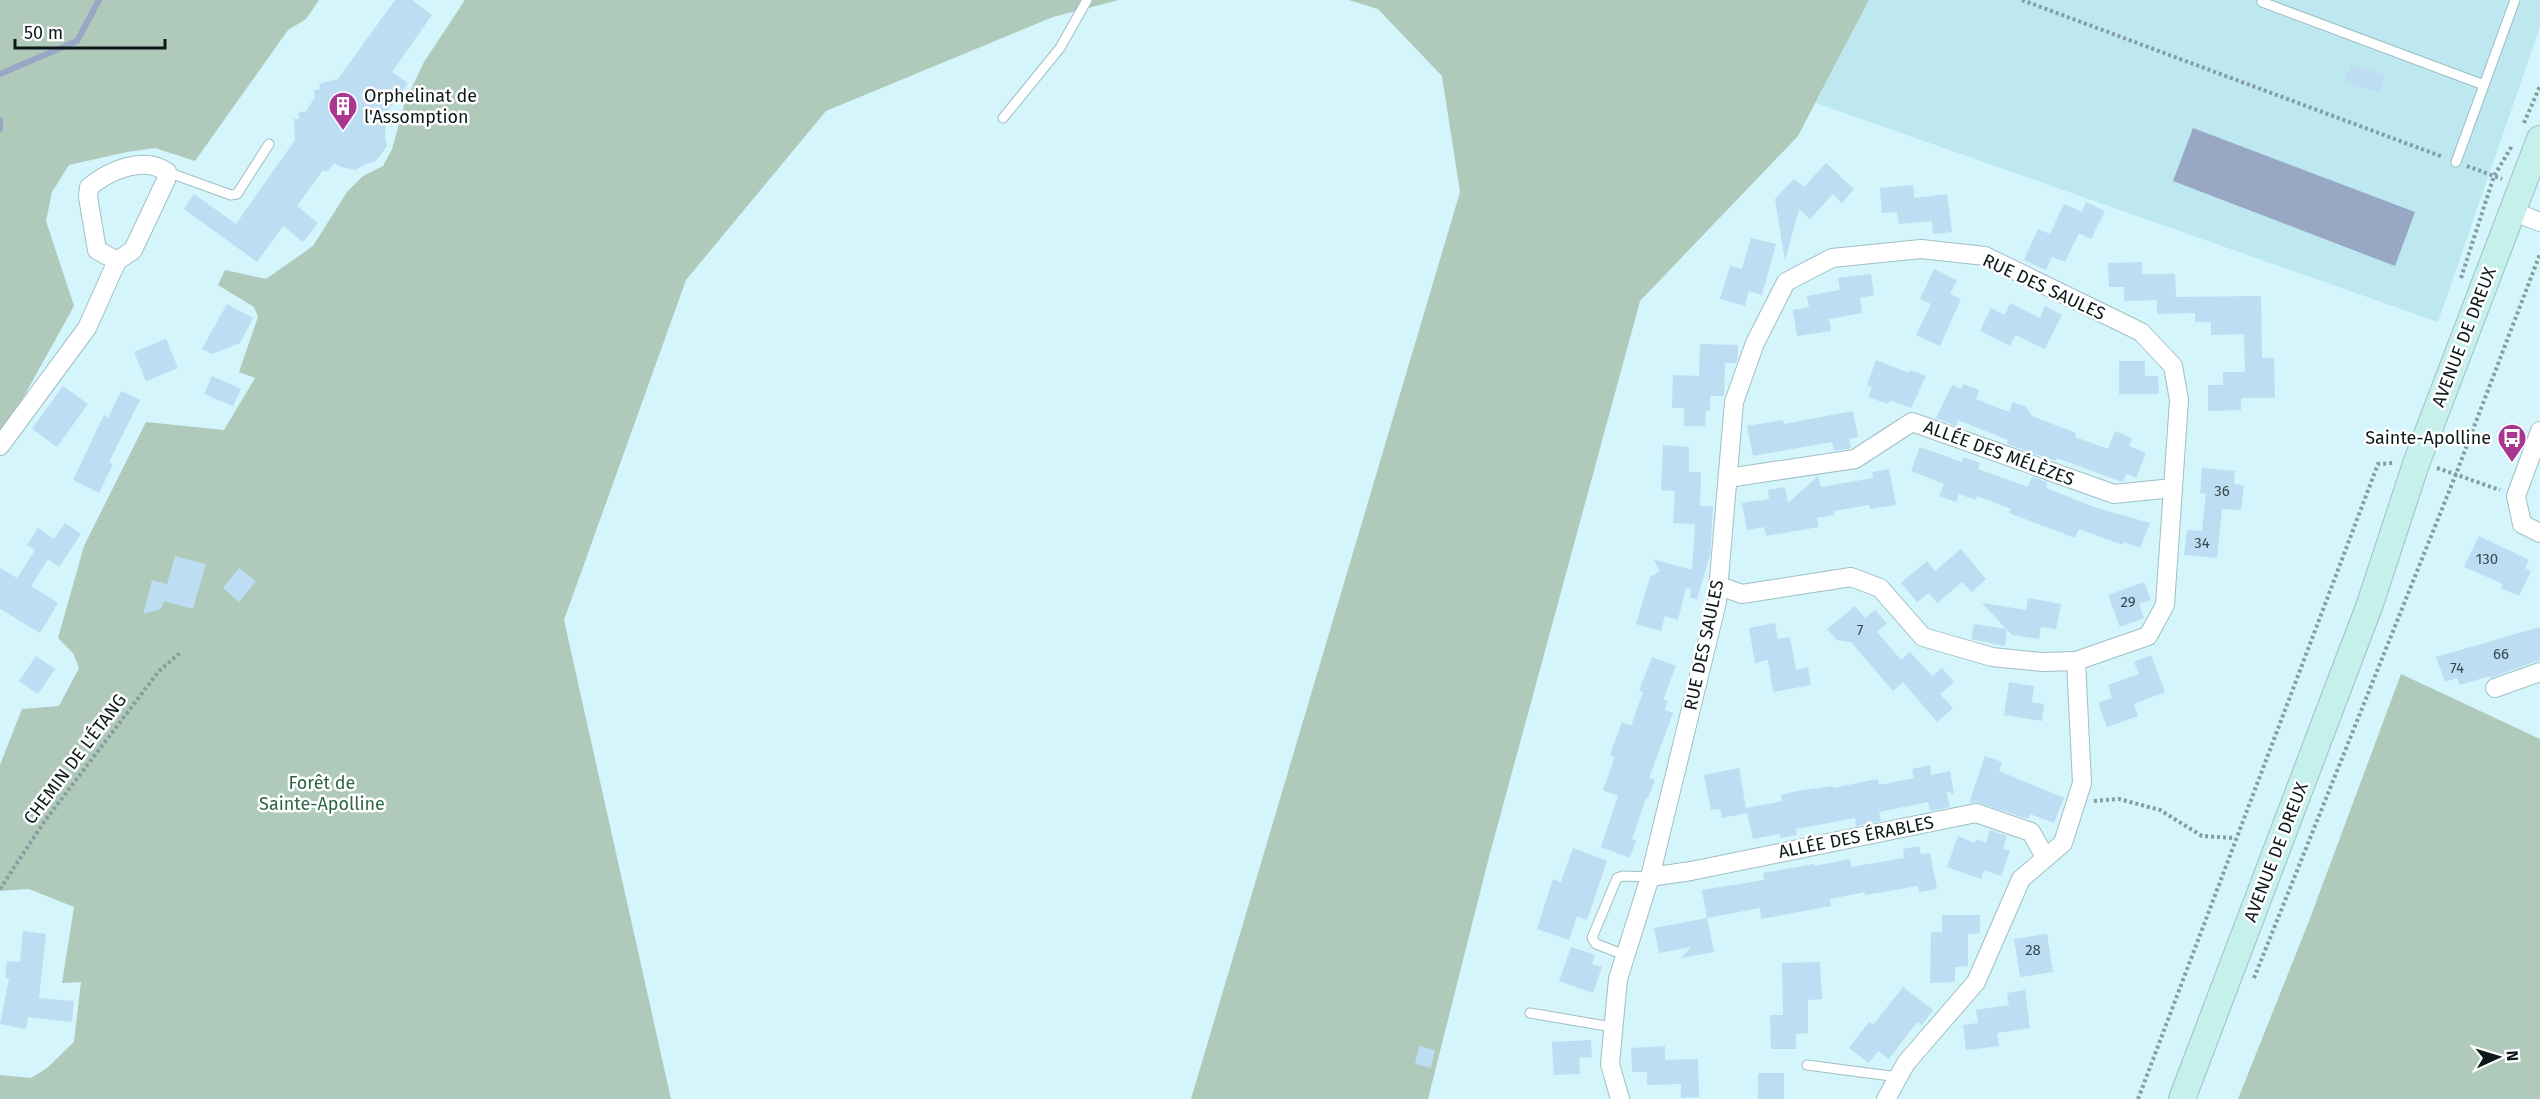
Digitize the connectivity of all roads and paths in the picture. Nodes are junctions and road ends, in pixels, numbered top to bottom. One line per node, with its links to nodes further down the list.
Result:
1 (1087, 0): 7 (lane)
2 (2022, 0): 10 (path)
3 (2515, 0): 5 (lane)
4 (2262, 2): 5 (lane)
5 (2484, 85): 10 (lane)
6 (2540, 86): 9 (path)
7 (1003, 117)
8 (269, 144): 11 (lane)
9 (2530, 157): 12 (path); 12 (path); 13 (main road, AVENUE DE DREUX)
10 (2456, 162): 12 (path)
11 (167, 172): 15 (street); 15 (street)
12 (2494, 176): 16 (path)
13 (2526, 217): 19 (main road, AVENUE DE DREUX); 26 (main road, AVENUE DE DREUX)
14 (2540, 254): 19 (path)
15 (117, 261): 18 (street)
16 (2458, 285)
17 (2540, 431): 23 (street)
18 (0, 446)
19 (2444, 470): 23 (path); 26 (main road, AVENUE DE DREUX); 37 (path)
20 (2395, 473): 32 (path)
21 (1728, 478): 22 (street, ALLÉE DES MÉLÈZES); 22 (street, RUE DES SAULES); 25 (street, RUE DES SAULES)
22 (2173, 488): 28 (street, RUE DES SAULES)
23 (2516, 496): 24 (street)
24 (2540, 533)
25 (1719, 586): 28 (street, RUE DES SAULES); 34 (street, RUE DES SAULES)
26 (2370, 604): 45 (main road, AVENUE DE DREUX)
27 (180, 653): 35 (path, CHEMIN DE L'ÉTANG)
28 (2076, 661): 31 (street)
29 (2540, 672): 30 (street)
30 (2495, 688)
31 (2076, 803): 32 (path); 33 (street)
32 (2235, 838): 44 (path)
33 (2046, 857): 34 (street, ALLÉE DES ÉRABLES); 41 (street)
34 (1650, 877): 36 (street, RUE DES SAULES); 36 (lane)
35 (0, 888)
36 (1625, 955): 39 (street, RUE DES SAULES)
37 (2250, 989)
38 (1530, 1013): 39 (lane)
39 (1612, 1027): 42 (street, RUE DES SAULES)
40 (1807, 1065): 41 (lane)
41 (1898, 1077): 43 (street)
42 (1620, 1099)
43 (1886, 1099)
44 (2138, 1099)
45 (2182, 1099)

